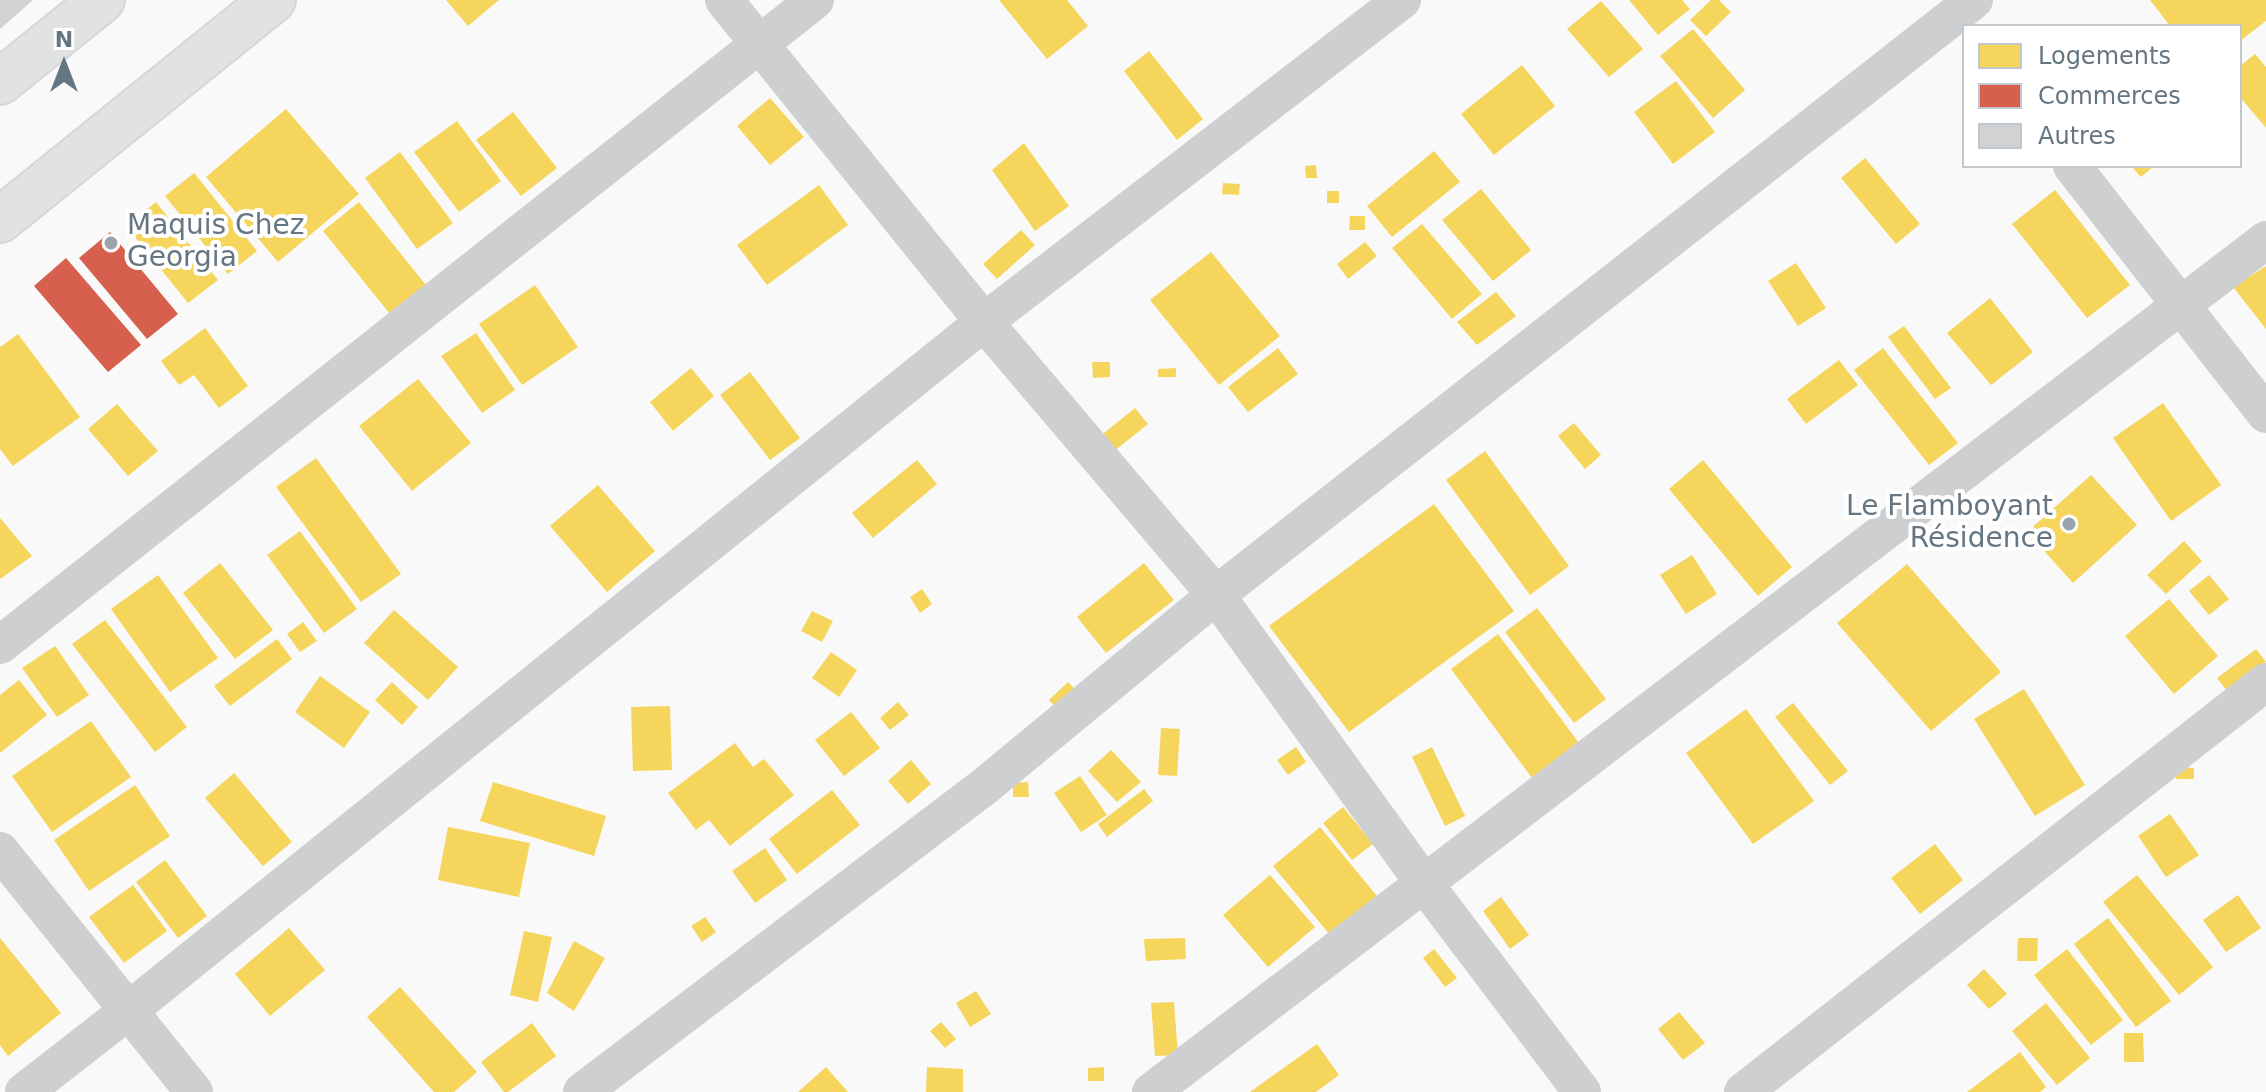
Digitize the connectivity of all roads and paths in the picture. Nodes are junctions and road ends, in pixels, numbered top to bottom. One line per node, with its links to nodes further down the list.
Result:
1 (102, 0): 8 (main road)
2 (273, 0): 10 (main road)
3 (724, 0): 7 (street)
4 (815, 0): 7 (street)
5 (1402, 0): 13 (street)
6 (1959, 11): 15 (street)
7 (761, 42): 13 (street); 16 (street)
8 (0, 82)
9 (2074, 168): 12 (street)
10 (0, 220)
11 (2266, 240): 12 (street)
12 (2182, 306): 14 (street); 19 (street)
13 (984, 322): 15 (street); 20 (street)
14 (2266, 414)
15 (1216, 595): 19 (street); 23 (street)
16 (0, 645)
17 (2266, 682): 26 (street)
18 (0, 851): 20 (street)
19 (1423, 882): 24 (street); 25 (street)
20 (128, 1011): 21 (street); 22 (street)
21 (24, 1092)
22 (194, 1092)
23 (582, 1092)
24 (1151, 1092)
25 (1582, 1092)
26 (1743, 1092)

